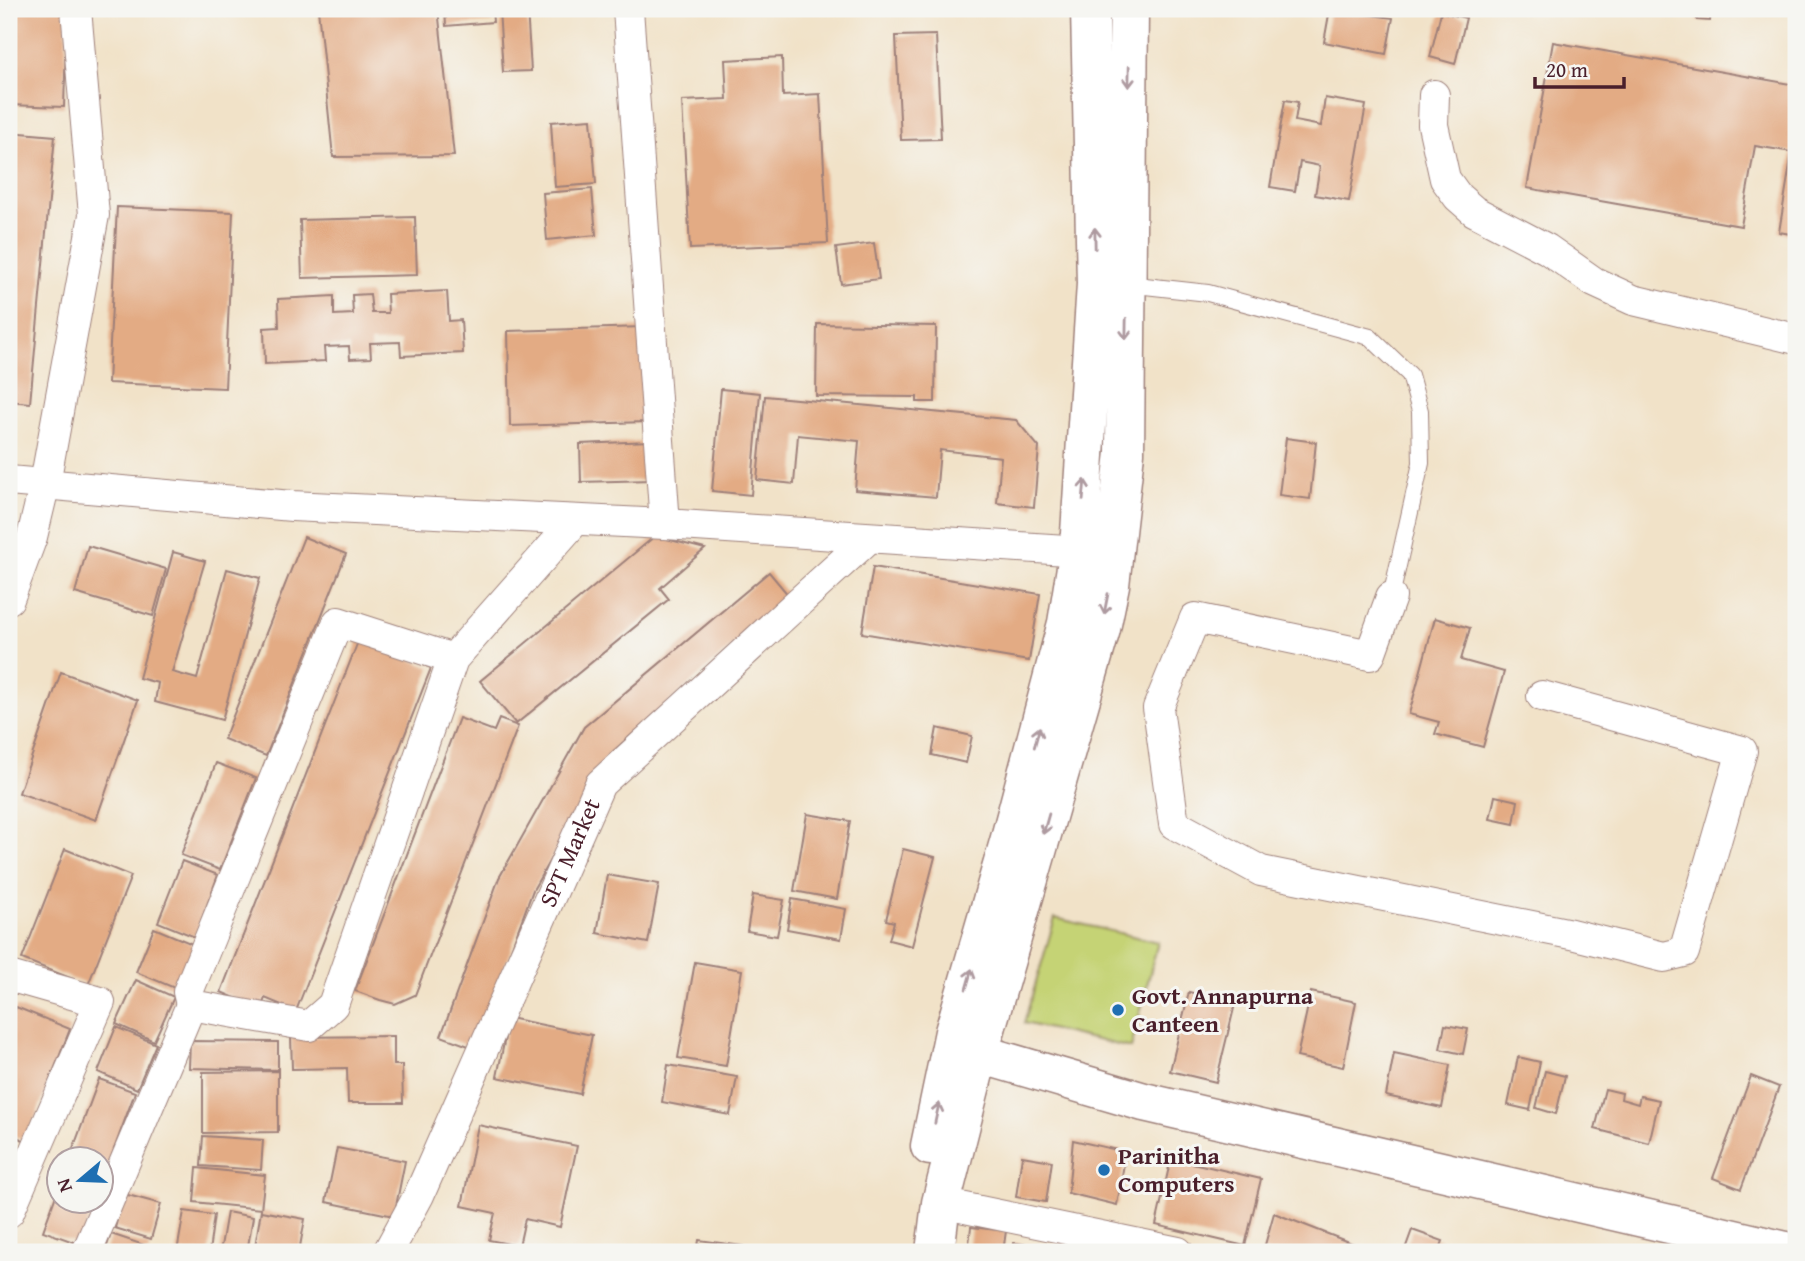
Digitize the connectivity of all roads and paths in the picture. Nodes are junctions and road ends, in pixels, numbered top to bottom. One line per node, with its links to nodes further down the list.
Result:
1 (76, 9): 9 (street)
2 (628, 9): 11 (street)
3 (1090, 9): 13 (street, one-way to 3)
4 (1129, 9): 6 (street, one-way to 6)
5 (1434, 95): 7 (street)
6 (1127, 284): 13 (street, one-way to 13); 14 (lane)
7 (1796, 339)
8 (9, 481): 9 (street)
9 (45, 483): 10 (street); 15 (street)
10 (575, 521): 11 (street); 16 (street)
11 (665, 524): 12 (street)
12 (869, 538): 13 (street); 25 (street, SPT Market)
13 (1096, 551): 20 (street)
14 (1391, 597): 17 (street)
15 (9, 599)
16 (453, 659): 19 (street); 19 (street)
17 (1542, 696)
18 (9, 976): 22 (street)
19 (191, 1005): 24 (street)
20 (965, 1049): 21 (street); 26 (street, one-way to 20); 29 (street)
21 (942, 1203): 27 (street); 28 (street)
22 (9, 1212)
23 (1796, 1238): 29 (street)
24 (87, 1252)
25 (388, 1252)
26 (908, 1252)
27 (934, 1252)
28 (1178, 1252)
29 (1790, 1252)

